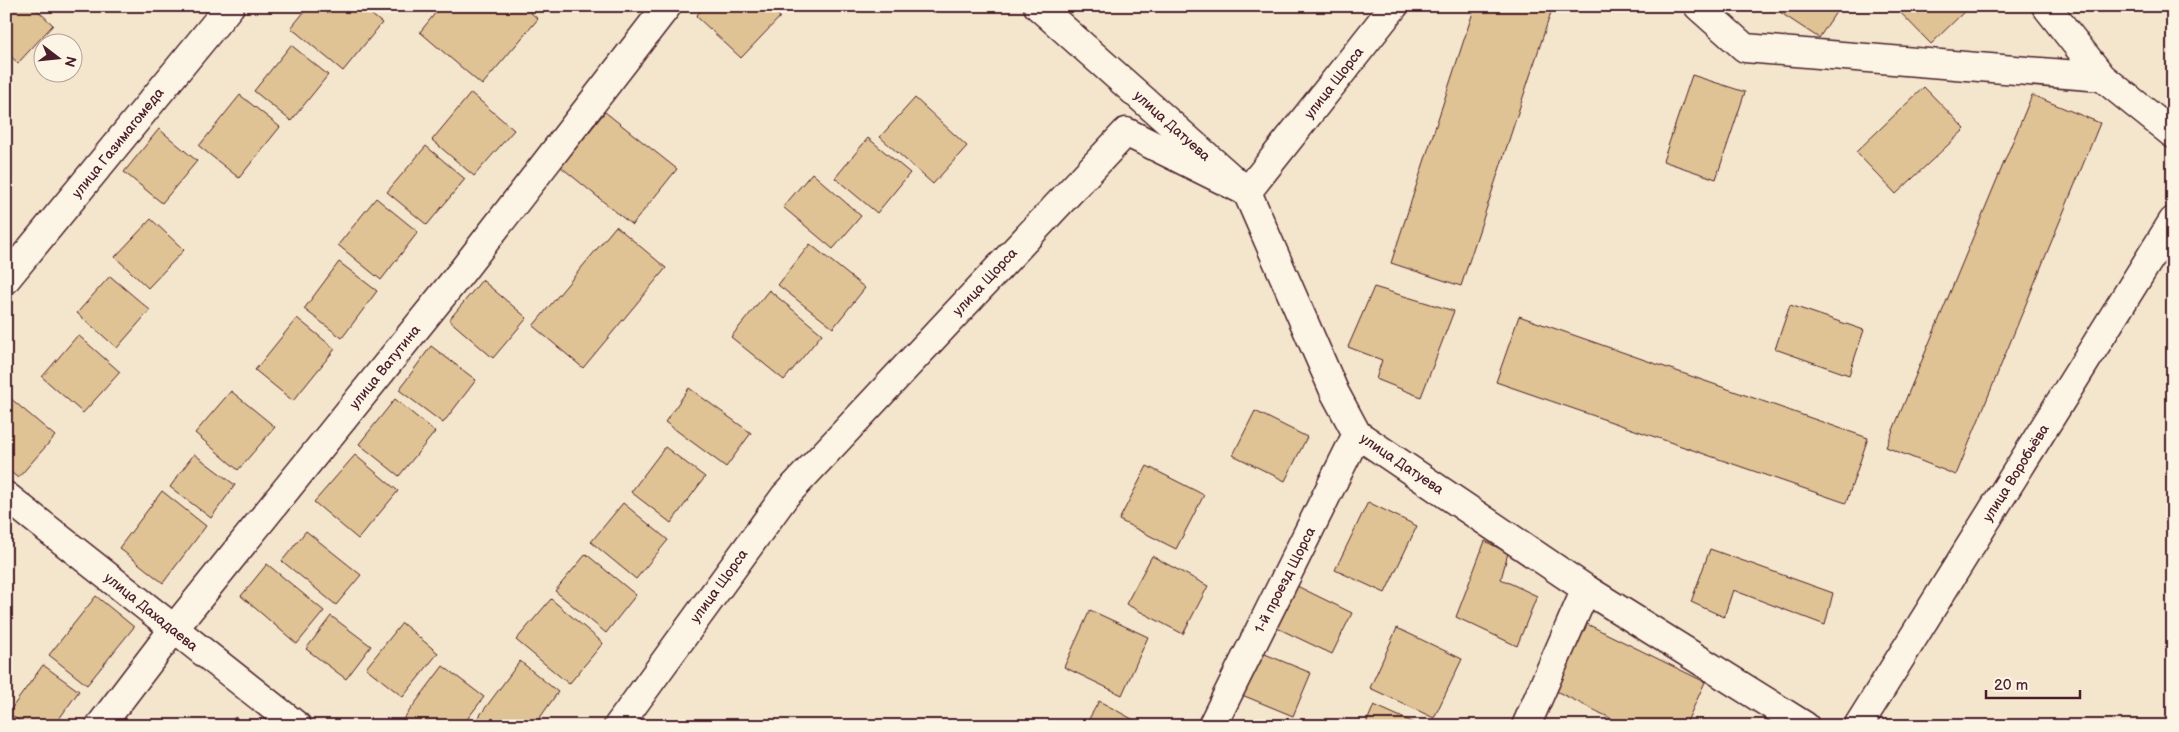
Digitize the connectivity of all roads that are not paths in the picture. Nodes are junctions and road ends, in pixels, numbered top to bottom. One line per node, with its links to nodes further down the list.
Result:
1 (230, 6): 11 (street, улица Газимагомеда)
2 (667, 6): 15 (street, улица Ватутина)
3 (1038, 6): 9 (street, улица Датуева)
4 (1394, 6): 9 (street, улица Щорса)
5 (1698, 6): 7 (street)
6 (2046, 6): 7 (street)
7 (2102, 77): 8 (street)
8 (2173, 134)
9 (1247, 192): 12 (street, улица Датуева); 18 (street, улица Щорса)
10 (2173, 220): 22 (street, улица Воробьёва)
11 (6, 279)
12 (1358, 434): 14 (street, улица Датуева); 19 (street, 1-й проезд Щорса)
13 (6, 496): 15 (street, улица Дахадаева)
14 (1586, 589): 20 (street); 21 (street, улица Датуева)
15 (173, 630): 16 (street, улица Ватутина); 17 (street, улица Дахадаева)
16 (100, 726)
17 (297, 726)
18 (618, 726)
19 (1212, 726)
20 (1526, 726)
21 (1805, 726)
22 (1858, 726)

